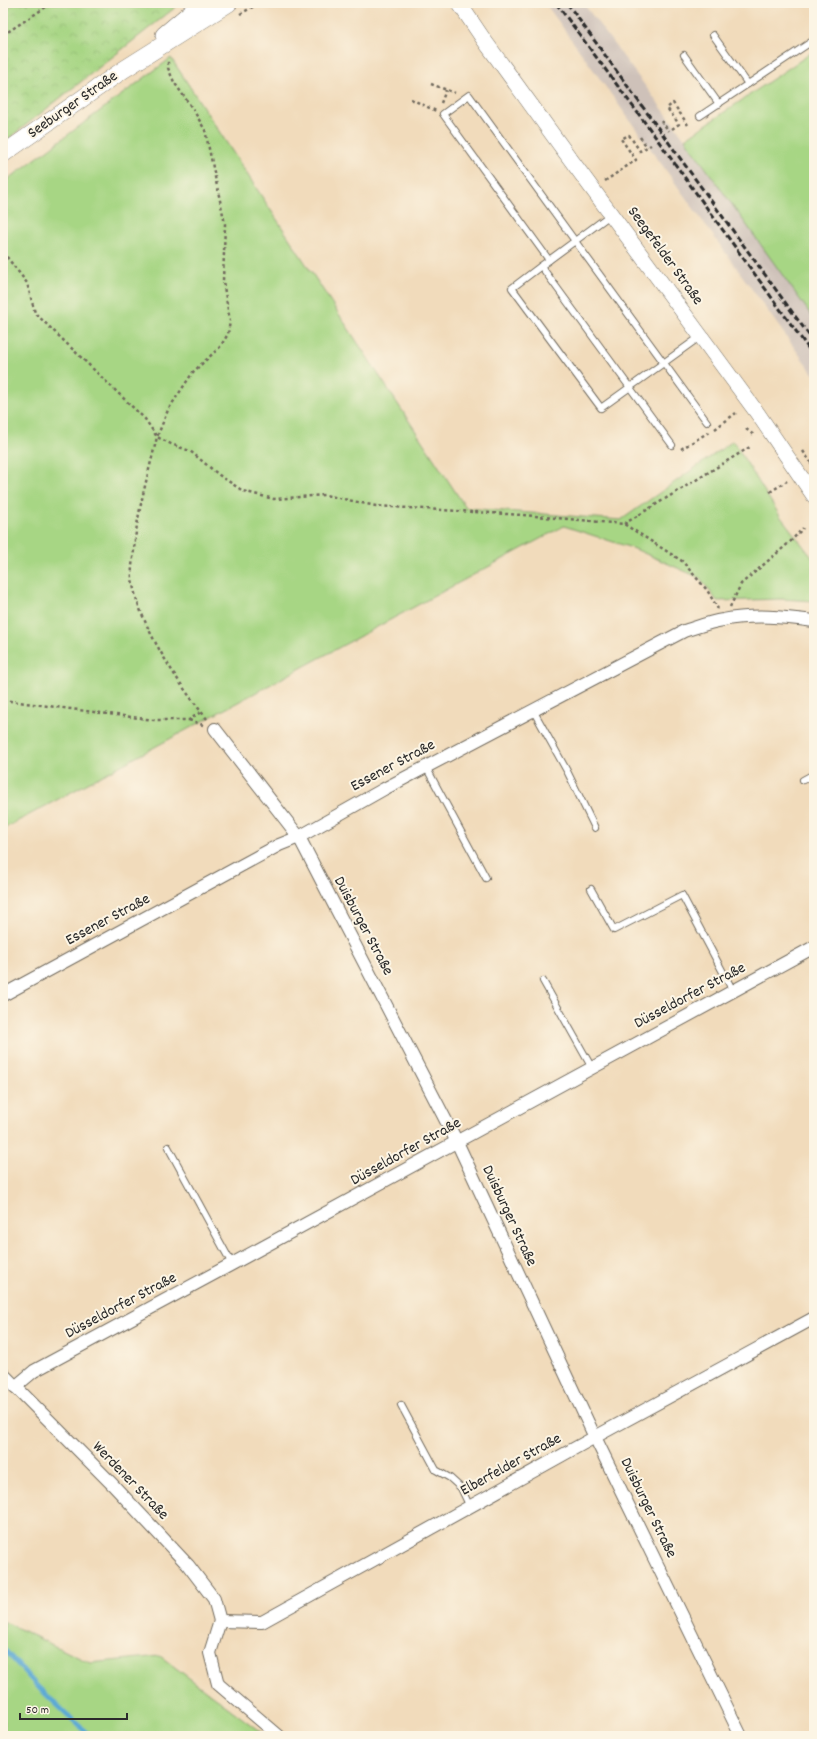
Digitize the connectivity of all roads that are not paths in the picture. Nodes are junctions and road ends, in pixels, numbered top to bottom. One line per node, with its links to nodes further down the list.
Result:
1 (202, 3): 9 (main road, Seeburger Straße)
2 (229, 3): 9 (main road, Seeburger Straße)
3 (451, 3): 6 (street, Seegefelder Straße)
4 (460, 3): 6 (street, Seegefelder Straße)
5 (713, 35): 10 (lane)
6 (484, 40): 14 (street, Seegefelder Straße)
7 (814, 40): 10 (lane)
8 (684, 55): 11 (lane)
9 (123, 70): 13 (main road, Seeburger Straße)
10 (748, 84): 11 (lane)
11 (718, 104): 12 (lane)
12 (700, 116)
13 (3, 154)
14 (611, 214): 15 (lane); 18 (street, Seegefelder Straße)
15 (575, 241): 16 (lane); 16 (lane); 19 (lane)
16 (549, 260): 17 (lane)
17 (541, 266): 20 (lane); 20 (lane)
18 (701, 336): 19 (lane); 23 (street, Seegefelder Straße)
19 (664, 362): 20 (lane); 21 (lane)
20 (631, 386): 22 (lane)
21 (707, 422)
22 (672, 445)
23 (814, 496)
24 (814, 621): 25 (street, Essener Straße)
25 (534, 710): 27 (street, Essener Straße); 30 (lane)
26 (215, 729): 31 (street, Duisburger Straße)
27 (426, 767): 31 (street, Essener Straße); 32 (lane)
28 (814, 774): 29 (lane)
29 (803, 780)
30 (595, 828)
31 (299, 837): 37 (street, Essener Straße); 39 (street, Duisburger Straße)
32 (486, 878)
33 (591, 889): 36 (lane)
34 (814, 948): 36 (street, Düsseldorfer Straße)
35 (543, 981): 38 (lane)
36 (733, 991): 38 (street, Düsseldorfer Straße)
37 (3, 995)
38 (592, 1068): 39 (street, Düsseldorfer Straße)
39 (457, 1142): 41 (street, Düsseldorfer Straße); 46 (street, Duisburger Straße)
40 (168, 1147): 41 (lane)
41 (232, 1264): 44 (street, Düsseldorfer Straße)
42 (813, 1320): 46 (street, Elberfelder Straße)
43 (3, 1374): 44 (street, Werdener Straße)
44 (15, 1387): 48 (street, Werdener Straße)
45 (400, 1405): 47 (lane)
46 (595, 1437): 47 (street, Elberfelder Straße); 50 (street, Duisburger Straße)
47 (470, 1507): 48 (street, Elberfelder Straße)
48 (220, 1621): 49 (street)
49 (278, 1736)
50 (741, 1736)

